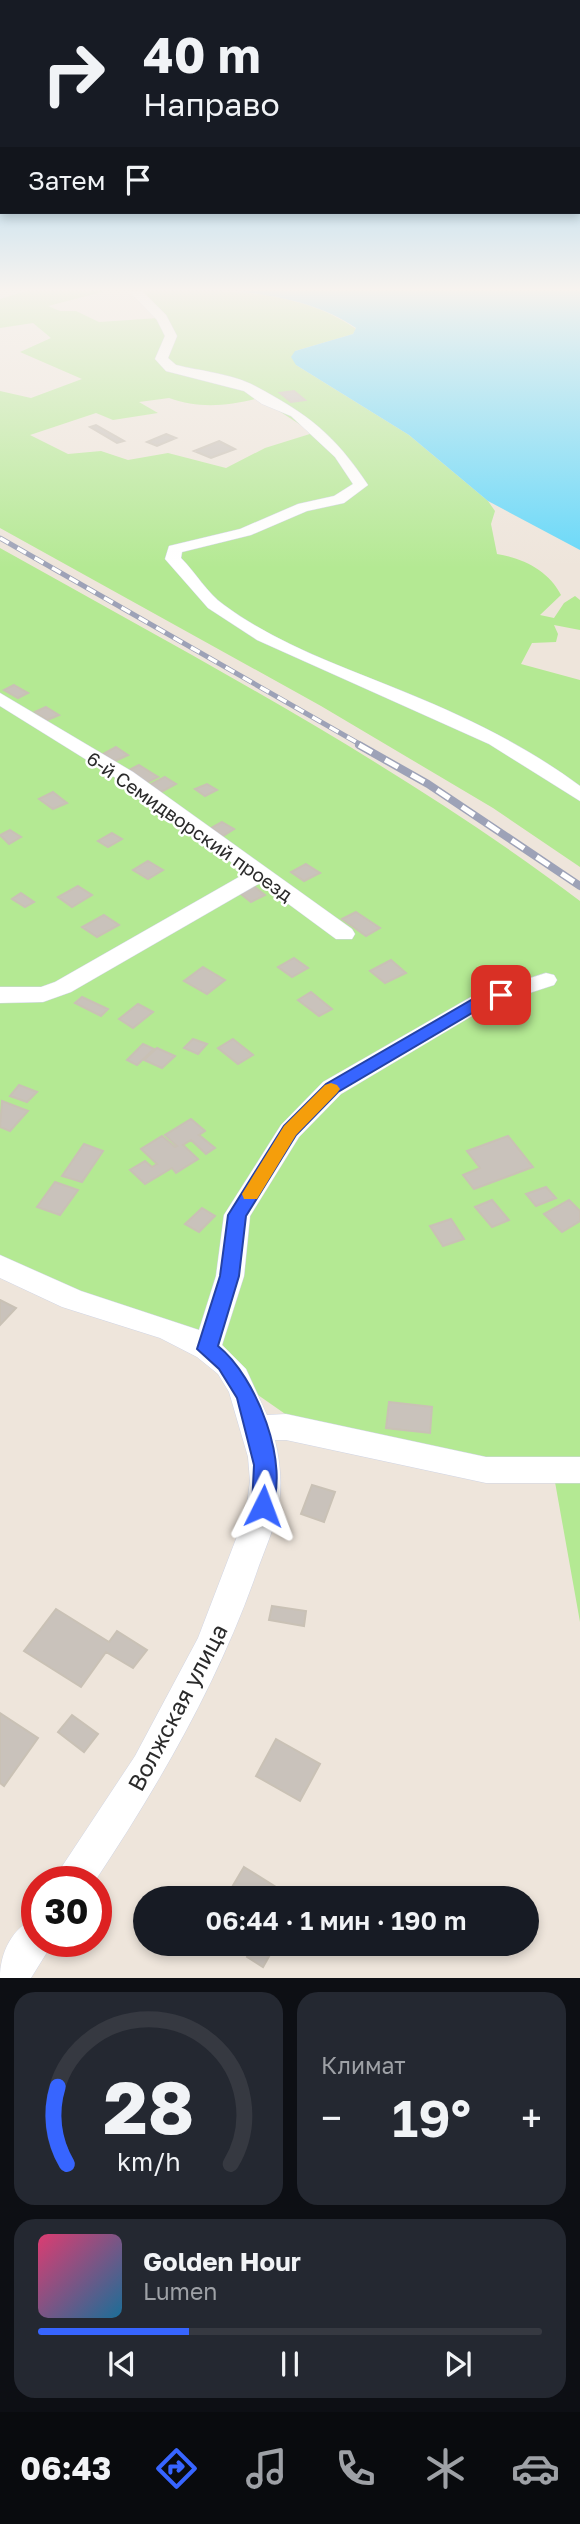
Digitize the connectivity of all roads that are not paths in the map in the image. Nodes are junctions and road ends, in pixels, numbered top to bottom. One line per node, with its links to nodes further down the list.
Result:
1 (233, 383): 3 (street)
2 (0, 698): 4 (street, 6-й Семидворский проезд)
3 (580, 795)
4 (258, 875): 5 (street, 6-й Семидворский проезд); 7 (street)
5 (344, 934)
6 (547, 980): 9 (street)
7 (0, 995)
8 (0, 1266): 9 (street)
9 (217, 1356): 10 (street, Волжская улица)
10 (257, 1428): 11 (street); 12 (street, Волжская улица)
11 (580, 1470)
12 (84, 1866)
13 (22, 1957): 14 (street)
14 (8, 1978)

